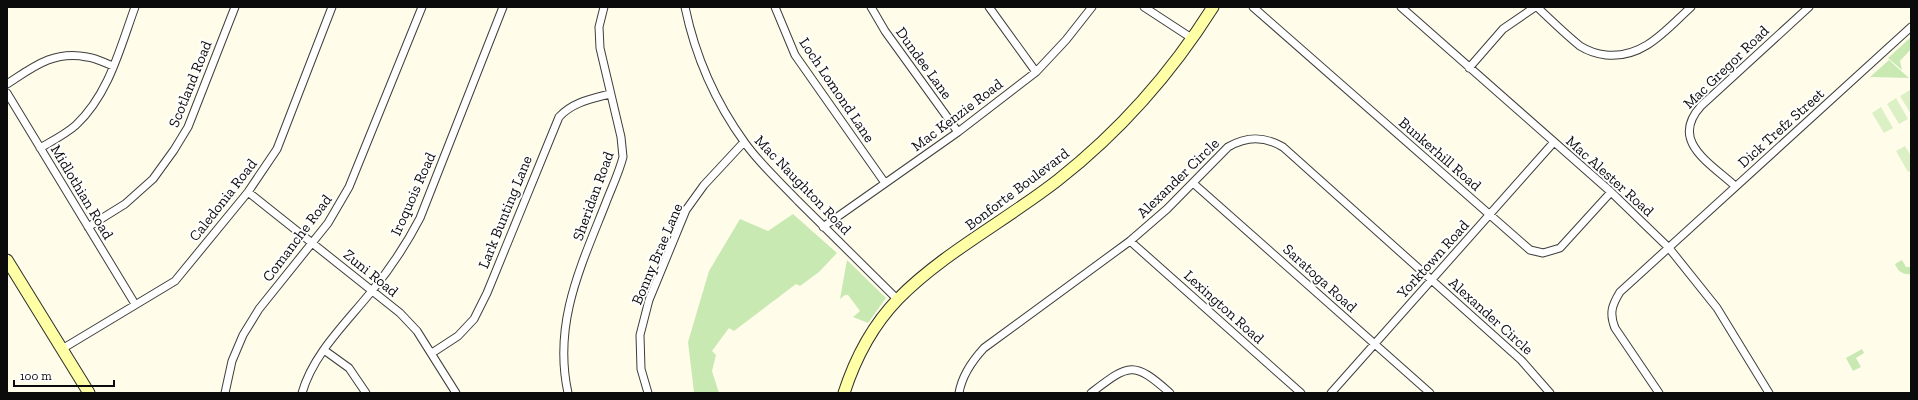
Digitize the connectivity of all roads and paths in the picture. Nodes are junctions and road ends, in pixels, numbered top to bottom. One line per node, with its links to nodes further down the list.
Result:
1 (136, 7): 21 (street)
2 (234, 7): 37 (street, Scotland Road)
3 (332, 7): 34 (street, Caledonia Road)
4 (422, 7): 40 (street, Comanche Road)
5 (503, 7): 44 (street, Iroquois Road)
6 (604, 7): 26 (street, Sheridan Road)
7 (684, 7): 28 (street, Mac Naughton Road)
8 (775, 7): 31 (street, Loch Lomond Lane)
9 (871, 7): 27 (street, Dundee Lane)
10 (989, 7): 23 (street)
11 (1092, 7): 23 (street, Mac Kenzie Road)
12 (1144, 7): 20 (street)
13 (1213, 7): 20 (main road, Bonforte Boulevard)
14 (1254, 7): 36 (street, Bunkerhill Road)
15 (1400, 7): 22 (street, Mac Alester Road)
16 (1536, 7): 17 (street); 22 (street)
17 (1691, 7)
18 (1809, 7): 33 (street, Mac Gregor Road)
19 (1911, 28): 33 (street, Dick Trefz Street)
20 (1193, 39): 45 (main road, Bonforte Boulevard)
21 (113, 66): 24 (street); 30 (street)
22 (1468, 68): 29 (street, Mac Alester Road)
23 (1036, 72): 27 (street, Mac Kenzie Road)
24 (7, 84)
25 (7, 93): 30 (street, Midlothian Road)
26 (610, 94): 50 (street, Lark Bunting Lane); 56 (street, Sheridan Road)
27 (958, 132): 31 (street, Mac Kenzie Road)
28 (744, 142): 38 (street, Mac Naughton Road); 57 (street, Bonny Brae Lane)
29 (1554, 142): 35 (street, Mac Alester Road); 36 (street, Yorktown Road)
30 (40, 148): 37 (street, Midlothian Road)
31 (885, 183): 38 (street, Mac Kenzie Road)
32 (1193, 183): 39 (street, Alexander Circle); 43 (street, Alexander Circle); 47 (street, Saratoga Road)
33 (1735, 186): 41 (street, Dick Trefz Street)
34 (248, 192): 40 (street, Zuni Road); 46 (street, Caledonia Road)
35 (1611, 192): 36 (street, Bunkerhill Road); 41 (street, Mac Alester Road)
36 (1490, 215): 43 (street, Yorktown Road)
37 (88, 227): 46 (street, Midlothian Road)
38 (824, 227): 45 (street, Mac Naughton Road)
39 (1130, 241): 59 (street, Alexander Circle); 62 (street, Lexington Road)
40 (312, 243): 44 (street, Zuni Road); 52 (street, Comanche Road)
41 (1669, 248): 66 (street, Dick Trefz Street); 67 (street, Mac Alester Road)
42 (7, 260): 48 (main road)
43 (1431, 280): 47 (street, Yorktown Road); 65 (street, Alexander Circle)
44 (372, 291): 49 (street, Iroquois Road); 50 (street, Zuni Road)
45 (898, 300): 58 (main road, Bonforte Boulevard)
46 (135, 304): 48 (street, Caledonia Road)
47 (1374, 343): 63 (street, Yorktown Road); 64 (street, Saratoga Road)
48 (62, 349): 51 (main road)
49 (324, 350): 53 (street, Iroquois Road); 54 (street)
50 (432, 353): 55 (street, Zuni Road)
51 (90, 393)
52 (225, 393)
53 (302, 393)
54 (366, 393)
55 (456, 393)
56 (568, 393)
57 (648, 393)
58 (844, 393)
59 (959, 393)
60 (1091, 393): 61 (street)
61 (1170, 393)
62 (1301, 393)
63 (1331, 393)
64 (1430, 393)
65 (1550, 393)
66 (1659, 393)
67 (1769, 393)

